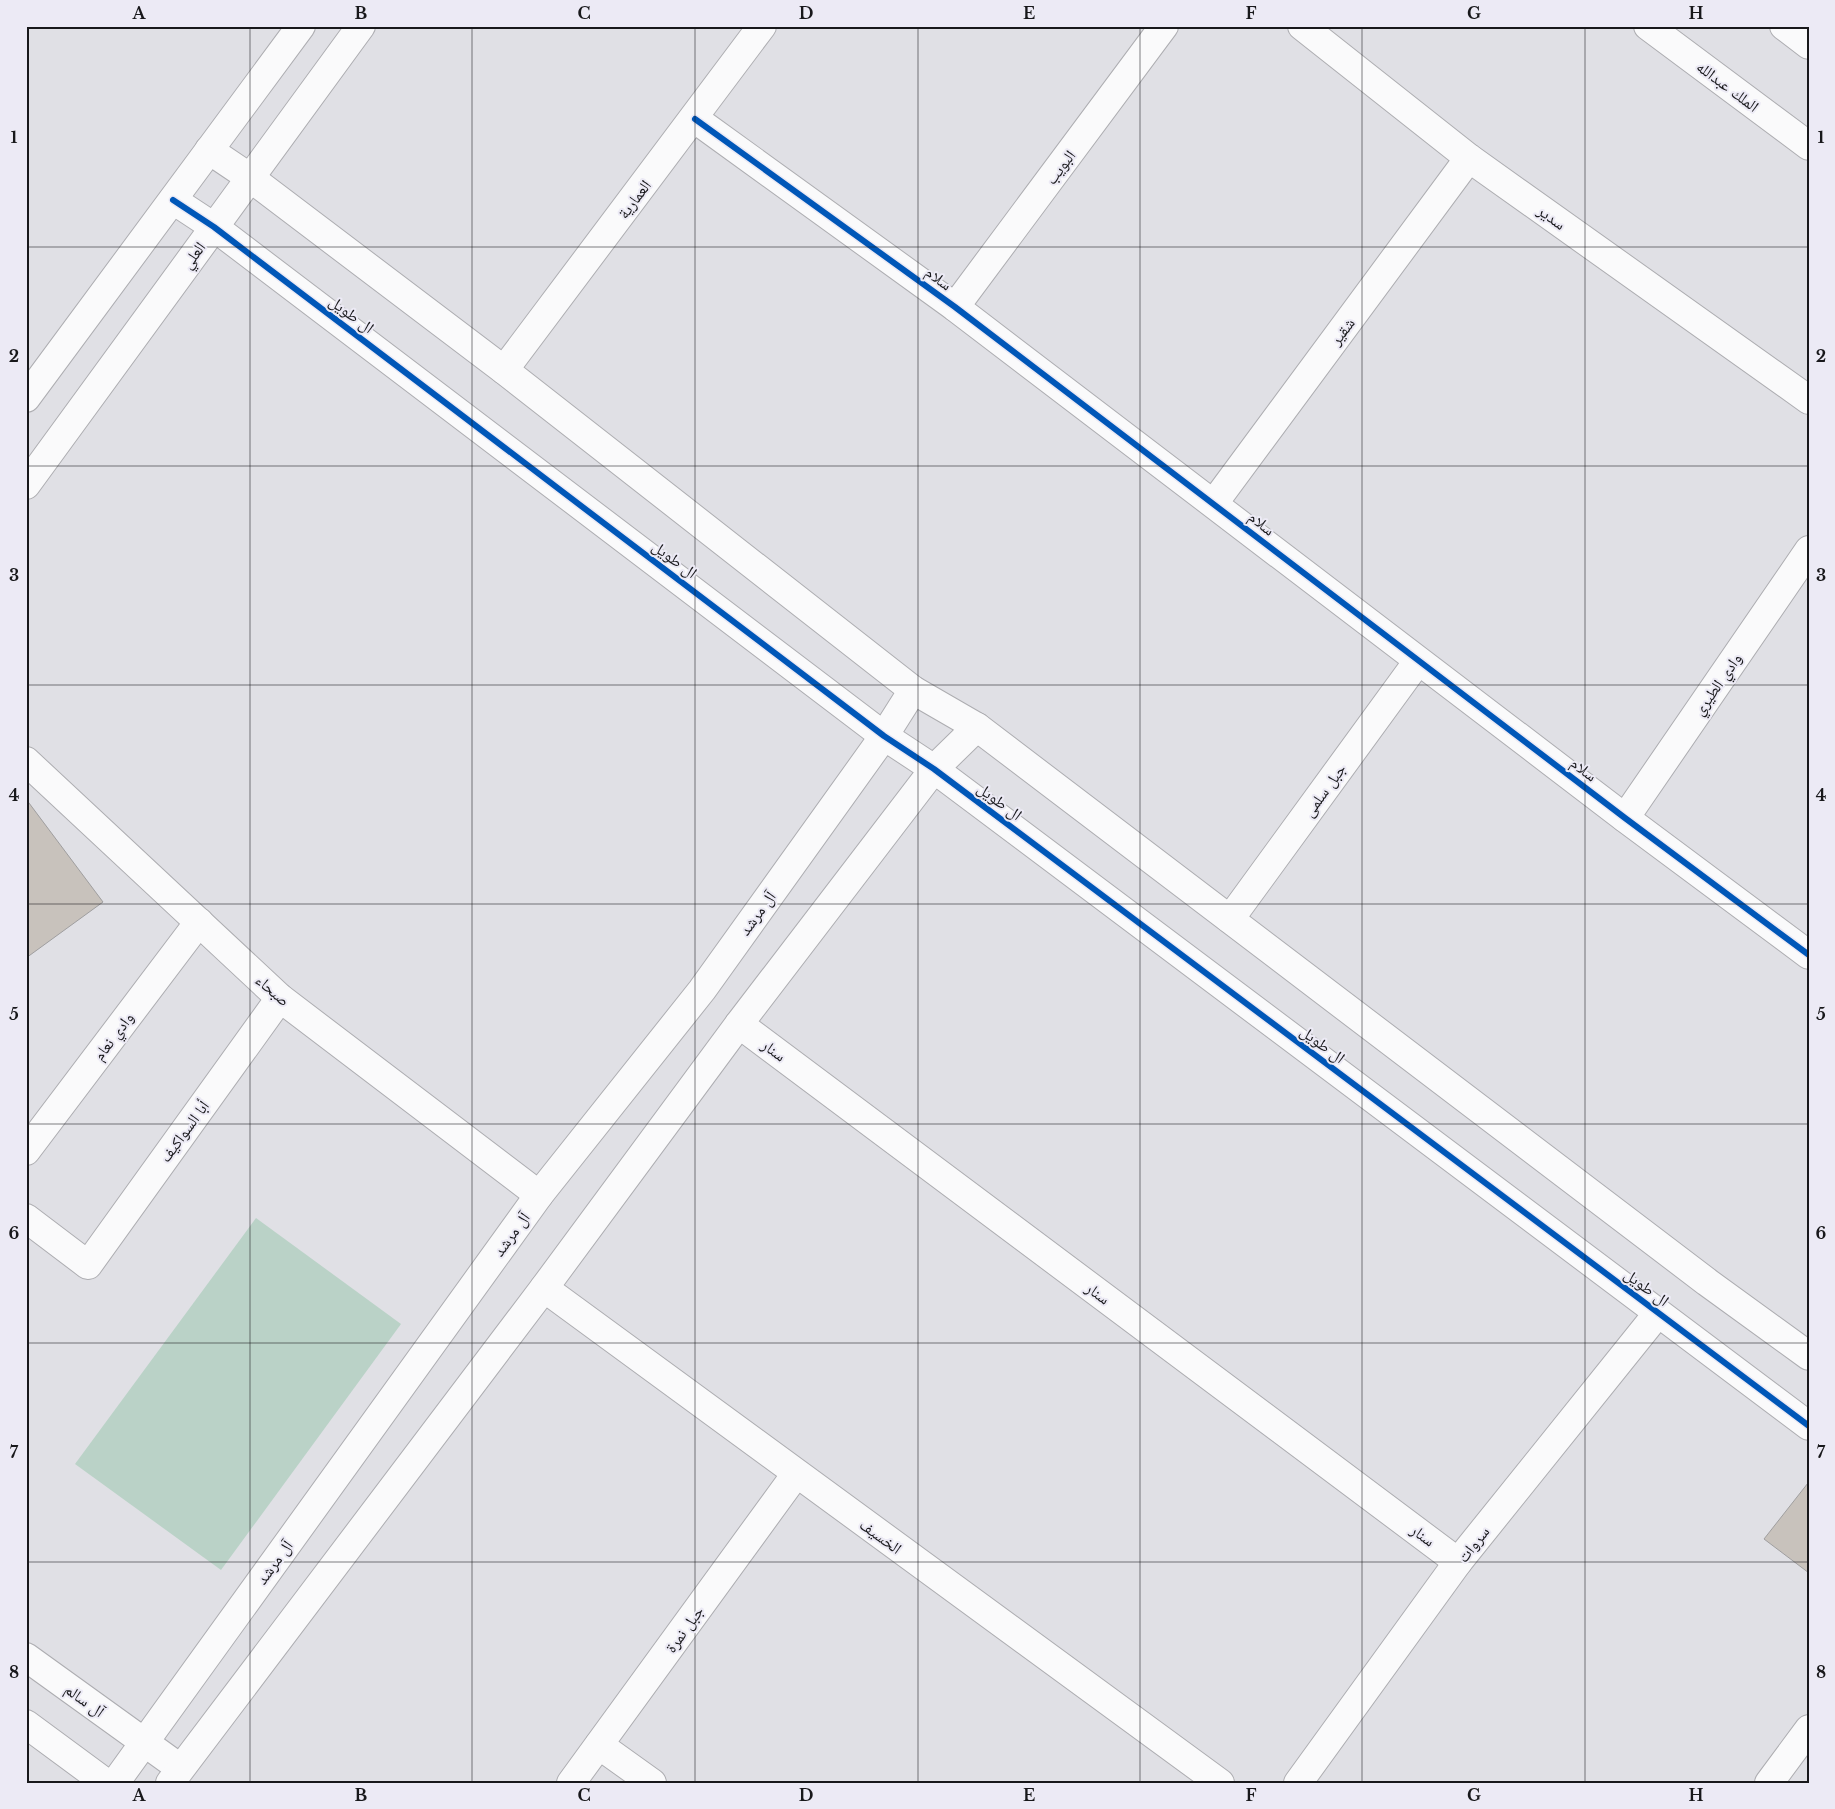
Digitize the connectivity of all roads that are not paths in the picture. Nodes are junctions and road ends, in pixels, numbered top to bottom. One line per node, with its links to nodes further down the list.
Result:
1 (301, 26): 11 (street)
2 (361, 26): 13 (street, العلي)
3 (762, 26): 9 (street, العمارية)
4 (1164, 26): 16 (street, البويب)
5 (1302, 26): 12 (street, سدير)
6 (1648, 26): 10 (street, الملك عبدالله)
7 (1784, 26): 8 (street)
8 (1809, 45)
9 (695, 119): 16 (street, سلام); 17 (street, العمارية)
10 (1809, 146)
11 (209, 150): 13 (street); 14 (street)
12 (1469, 158): 19 (street, سدير); 21 (street, شقير)
13 (249, 177): 15 (street, العلي); 17 (street)
14 (173, 200): 15 (street, ال طويل); 18 (street)
15 (214, 226): 20 (street, العلي); 26 (street, ال طويل)
16 (955, 307): 21 (street, سلام)
17 (504, 370): 24 (street)
18 (26, 398)
19 (1809, 400)
20 (26, 485)
21 (1214, 503): 23 (street, سلام)
22 (1809, 550): 29 (street, وادي الطيري)
23 (1418, 661): 29 (street, سلام); 30 (street, جبل سلمى)
24 (913, 690): 25 (street); 26 (street, آل مرشد)
25 (976, 727): 28 (street); 30 (street)
26 (884, 736): 28 (street, ال طويل); 36 (street, آل مرشد)
27 (26, 761): 31 (street, صبحاء)
28 (934, 769): 34 (street); 39 (street, ال طويل)
29 (1625, 818): 32 (street, سلام)
30 (1230, 919): 40 (street)
31 (199, 922): 33 (street, صبحاء); 35 (street, وادي نعام)
32 (1809, 955)
33 (280, 998): 36 (street, صبحاء); 37 (street, أبا السواكيف)
34 (738, 1024): 38 (street); 43 (street, سنار)
35 (26, 1150)
36 (539, 1195): 47 (street, آل مرشد)
37 (26, 1218)
38 (544, 1288): 42 (street, الخسيف); 49 (street)
39 (1658, 1313): 41 (street, ال طويل); 43 (street, سروات)
40 (1809, 1356)
41 (1809, 1426)
42 (796, 1474): 48 (street, جبل نمرة); 54 (street, الخسيف)
43 (1458, 1562): 55 (street, سروات)
44 (26, 1656): 47 (street, آل سالم)
45 (26, 1724): 50 (street)
46 (1809, 1729): 56 (street)
47 (144, 1743): 49 (street, آل سالم); 51 (street, آل مرشد)
48 (599, 1745): 52 (street, جبل نمرة); 53 (street)
49 (175, 1776)
50 (106, 1783)
51 (115, 1783)
52 (571, 1783)
53 (652, 1783)
54 (1220, 1783)
55 (1298, 1783)
56 (1769, 1783)

